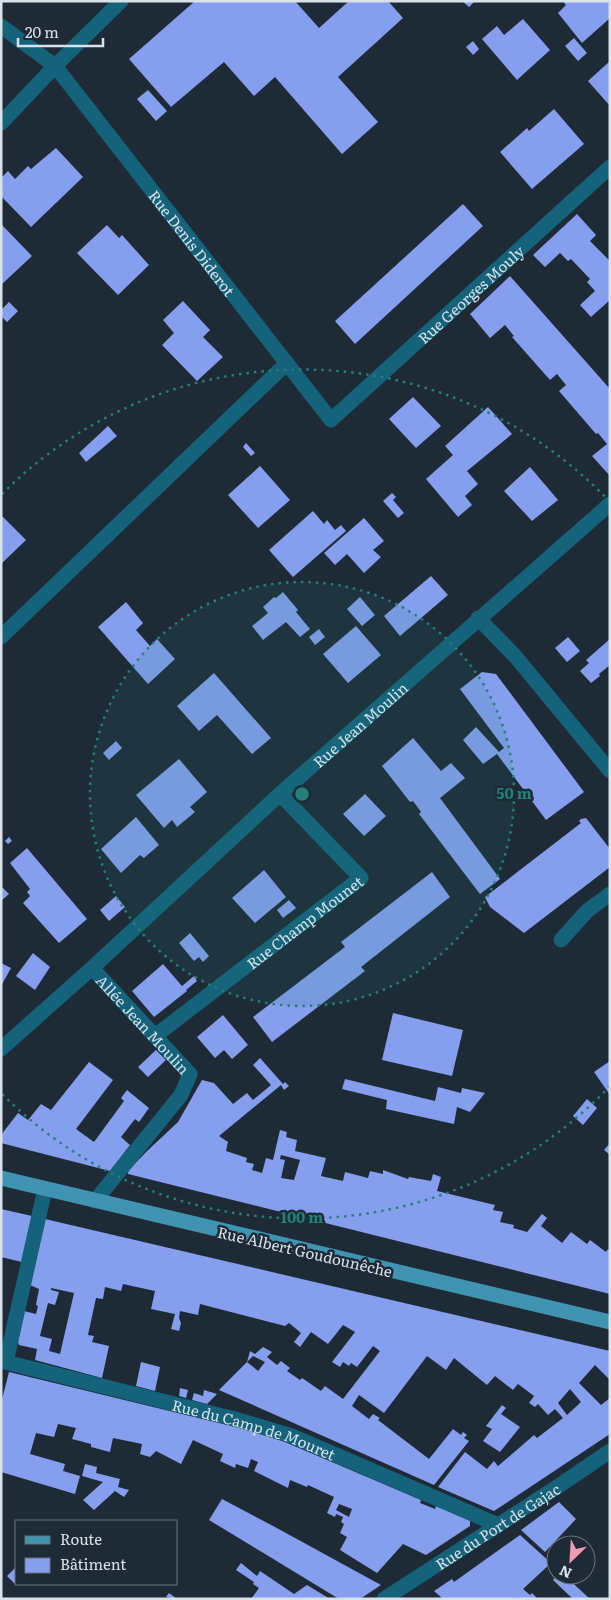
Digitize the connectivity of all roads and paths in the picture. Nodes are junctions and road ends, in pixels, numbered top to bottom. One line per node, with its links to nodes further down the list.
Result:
1 (122, 1): 3 (street)
2 (1, 26): 3 (street, Rue Denis Diderot)
3 (55, 66): 4 (street); 6 (street, Rue Denis Diderot)
4 (1, 123)
5 (610, 167): 7 (street, Rue Georges Mouly)
6 (287, 363): 7 (street, Rue Denis Diderot); 10 (street)
7 (330, 420)
8 (610, 504): 9 (street, Rue Jean Moulin)
9 (478, 618): 11 (street); 12 (street, Rue Jean Moulin)
10 (1, 637)
11 (610, 771)
12 (280, 794): 15 (street, Rue Jean Moulin); 16 (street, Rue Champ Mounet)
13 (610, 894): 14 (street)
14 (561, 940)
15 (92, 968): 16 (street, Allée Jean Moulin); 17 (street, Rue Jean Moulin)
16 (155, 1036): 20 (street, Allée Jean Moulin)
17 (1, 1049)
18 (1, 1178): 19 (main road, Rue Albert Goudounêche)
19 (45, 1189): 20 (main road, Rue Albert Goudounêche); 22 (street)
20 (96, 1201): 21 (main road, Rue Albert Goudounêche)
21 (610, 1322)
22 (4, 1362): 24 (street, Rue du Camp de Mouret)
23 (610, 1451): 24 (street, Rue du Port de Gajac)
24 (498, 1525): 25 (street, Rue du Port de Gajac)
25 (384, 1599)

